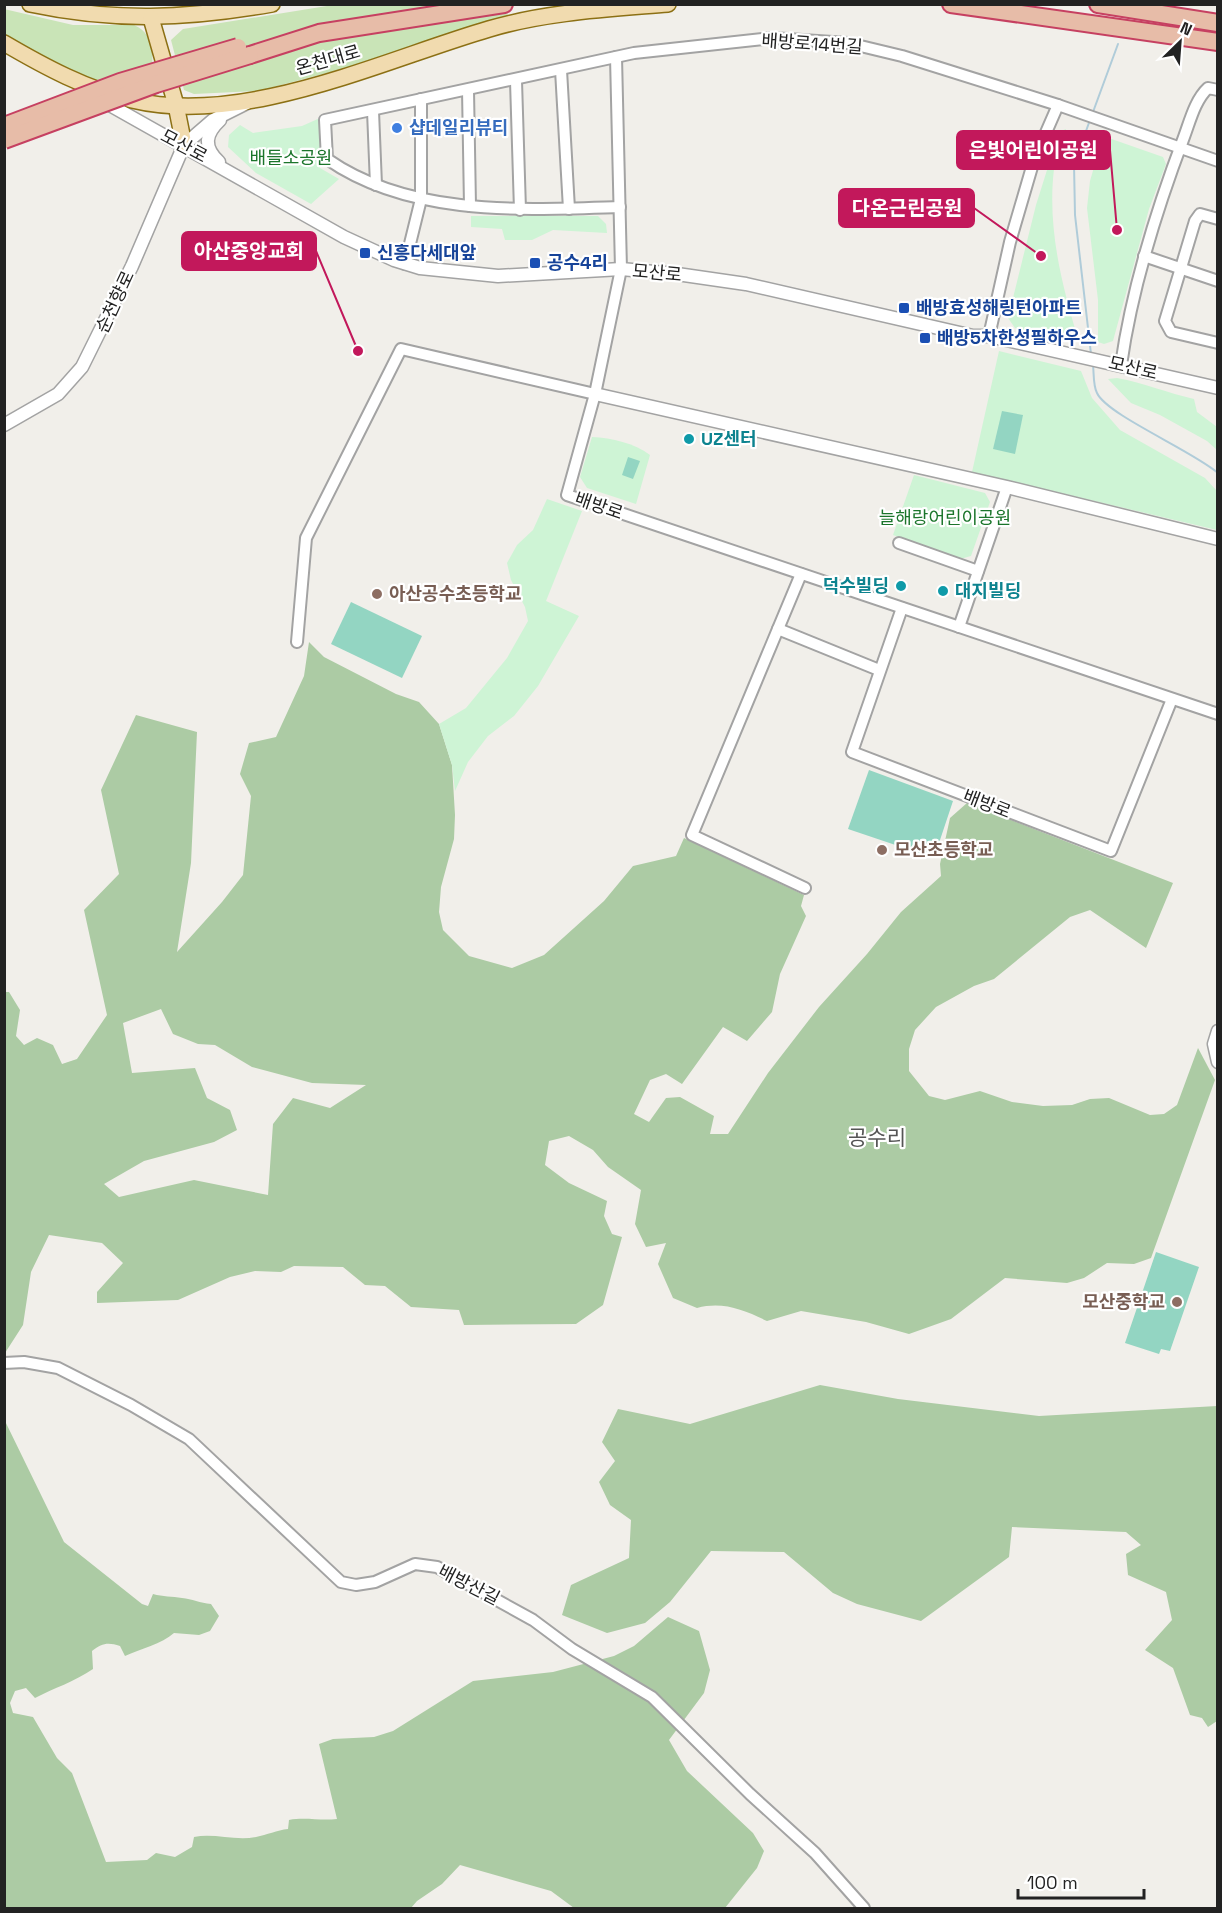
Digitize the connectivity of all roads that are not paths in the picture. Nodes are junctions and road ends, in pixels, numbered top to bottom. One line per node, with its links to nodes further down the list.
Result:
1 (30, 4): 8 (main road)
2 (272, 4): 8 (main road)
3 (424, 4): 12 (highway)
4 (504, 4): 12 (highway)
5 (668, 4): 19 (main road, 온천대로)
6 (951, 4): 10 (highway)
7 (1098, 4): 9 (highway)
8 (151, 18): 21 (main road)
9 (1218, 23)
10 (1218, 42)
11 (4, 43): 15 (main road, 온천대로)
12 (244, 51): 25 (highway, bridge); 26 (highway, bridge)
13 (616, 57): 14 (street, 배방로14번길); 22 (street, 배방로14번길); 34 (street)
14 (561, 70): 16 (street, 배방로14번길); 35 (street)
15 (62, 75): 21 (main road, 온천대로); 27 (street, 모산로)
16 (516, 81): 17 (street, 배방로14번길); 36 (street)
17 (468, 90): 20 (street, 배방로14번길); 33 (street)
18 (1218, 90): 28 (street)
19 (253, 99): 21 (main road, 온천대로); 24 (street)
20 (422, 99): 23 (street, 배방로14번길); 32 (street)
21 (176, 105): 27 (main road)
22 (1058, 105): 28 (street, 배방로14번길); 43 (street)
23 (373, 111): 31 (street); 31 (street, 배방로14번길)
24 (229, 112): 27 (street); 30 (street)
25 (4, 126)
26 (4, 140)
27 (184, 145): 30 (street, 모산로); 48 (street, 순천향로)
28 (1180, 147): 29 (street, 배방로14번길); 38 (street)
29 (1218, 161)
30 (227, 169): 39 (street, 모산로)
31 (376, 185): 32 (street)
32 (421, 199): 33 (street); 39 (street)
33 (470, 206): 36 (street)
34 (620, 207): 35 (street); 41 (street)
35 (569, 209): 36 (street)
36 (520, 210)
37 (1218, 219): 40 (street)
38 (1144, 256): 40 (street); 45 (street)
39 (405, 264): 41 (street, 모산로)
40 (1179, 267): 42 (street); 44 (street)
41 (621, 269): 43 (street, 모산로); 47 (street)
42 (1218, 280)
43 (989, 336): 45 (street, 모산로)
44 (1218, 343)
45 (1116, 364): 46 (street, 모산로)
46 (1217, 385)
47 (595, 394): 49 (street); 53 (street, 배방로); 57 (street)
48 (4, 425)
49 (1007, 487): 50 (street); 52 (street)
50 (1218, 539)
51 (900, 543): 52 (street)
52 (978, 571): 55 (street)
53 (801, 574): 54 (street, 배방로); 56 (street)
54 (902, 608): 55 (street, 배방로); 58 (street, 배방로)
55 (959, 627): 59 (street, 배방로)
56 (778, 629): 58 (street); 61 (street)
57 (297, 642)
58 (879, 670): 59 (street, 배방로)
59 (1172, 699): 60 (street, 배방로)
60 (1218, 714)
61 (805, 888)
62 (1218, 1031): 63 (street)
63 (1218, 1062)
64 (4, 1363): 65 (street, 배방산길)
65 (864, 1908)

